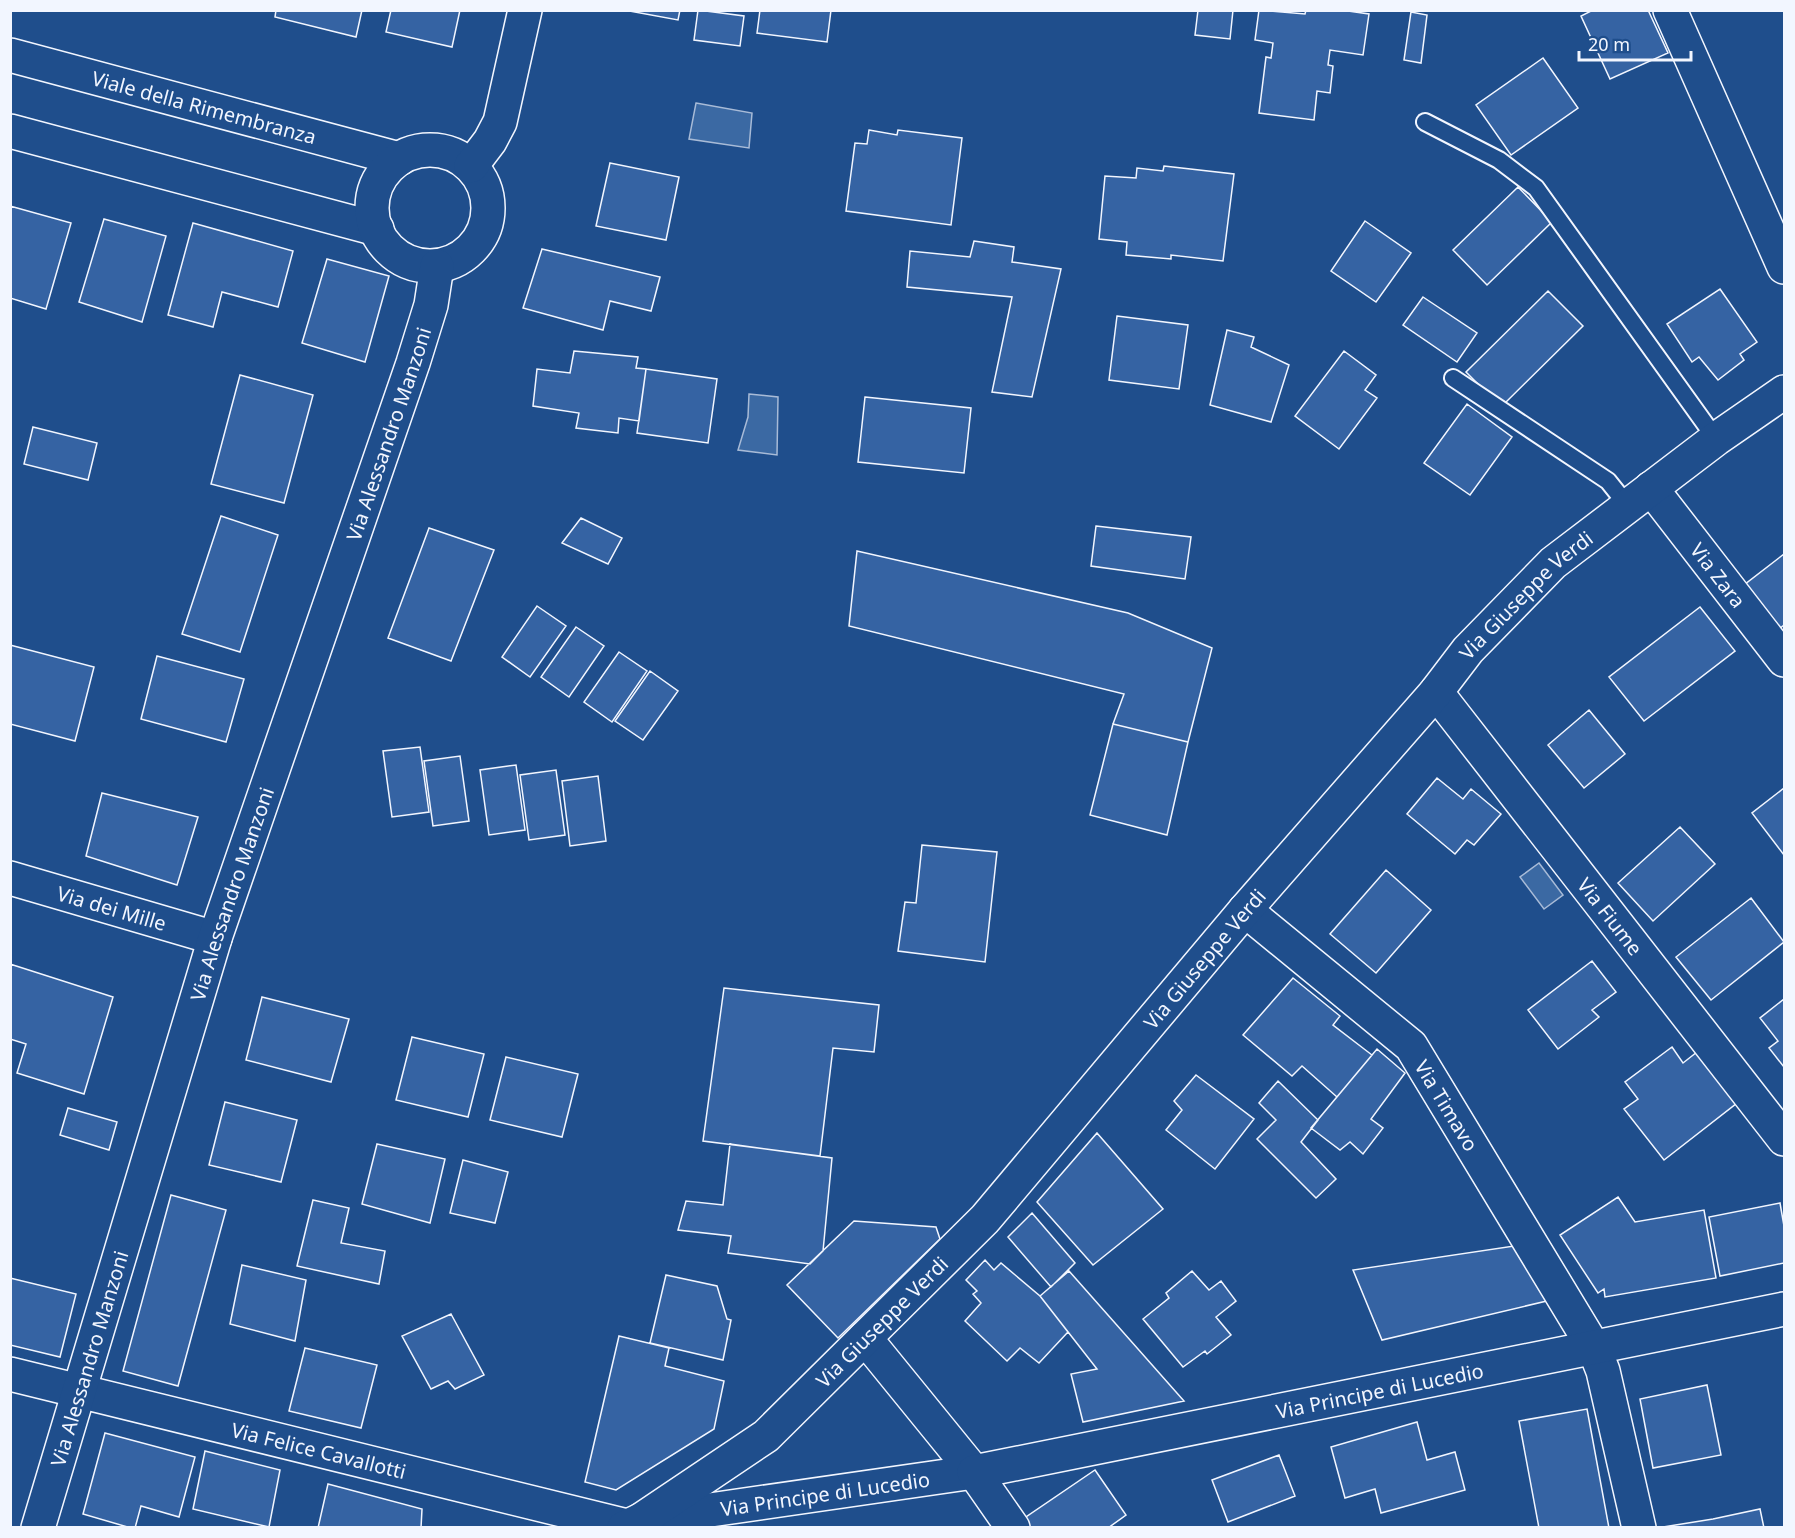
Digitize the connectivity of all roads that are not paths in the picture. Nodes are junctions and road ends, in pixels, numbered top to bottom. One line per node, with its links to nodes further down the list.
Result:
1 (525, 10): 7 (street)
2 (1670, 10): 10 (street)
3 (10, 55): 6 (street, Viale della Rimembranza)
4 (1425, 122): 13 (lane)
5 (10, 131): 8 (street)
6 (399, 159): 7 (street); 8 (street)
7 (471, 166): 9 (street)
8 (377, 229): 9 (street)
9 (437, 266): 19 (street, Via Alessandro Manzoni)
10 (1785, 267)
11 (1453, 378): 14 (lane)
12 (1785, 392): 13 (street, Via Giuseppe Verdi)
13 (1716, 439): 14 (street, Via Giuseppe Verdi)
14 (1640, 497): 15 (street, Via Zara); 16 (street, Via Giuseppe Verdi)
15 (1785, 660)
16 (1436, 692): 18 (street, Via Giuseppe Verdi); 20 (street, Via Fiume)
17 (10, 878): 19 (street, Via dei Mille)
18 (1245, 910): 22 (street, Via Giuseppe Verdi); 23 (street, Via Timavo)
19 (215, 938): 25 (street, Via Alessandro Manzoni)
20 (1785, 1139)
21 (1785, 1309): 23 (street, Via Principe di Lucedio)
22 (865, 1338): 26 (street); 27 (street, Via Giuseppe Verdi)
23 (1594, 1348): 26 (street, Via Principe di Lucedio); 30 (street, Via Timavo)
24 (10, 1374): 25 (street, Via Felice Cavallotti)
25 (79, 1390): 27 (street, Via Felice Cavallotti); 28 (street, Via Alessandro Manzoni)
26 (974, 1472): 27 (street, Via Principe di Lucedio); 29 (street)
27 (631, 1524)
28 (38, 1527)
29 (1013, 1527)
30 (1639, 1527)

